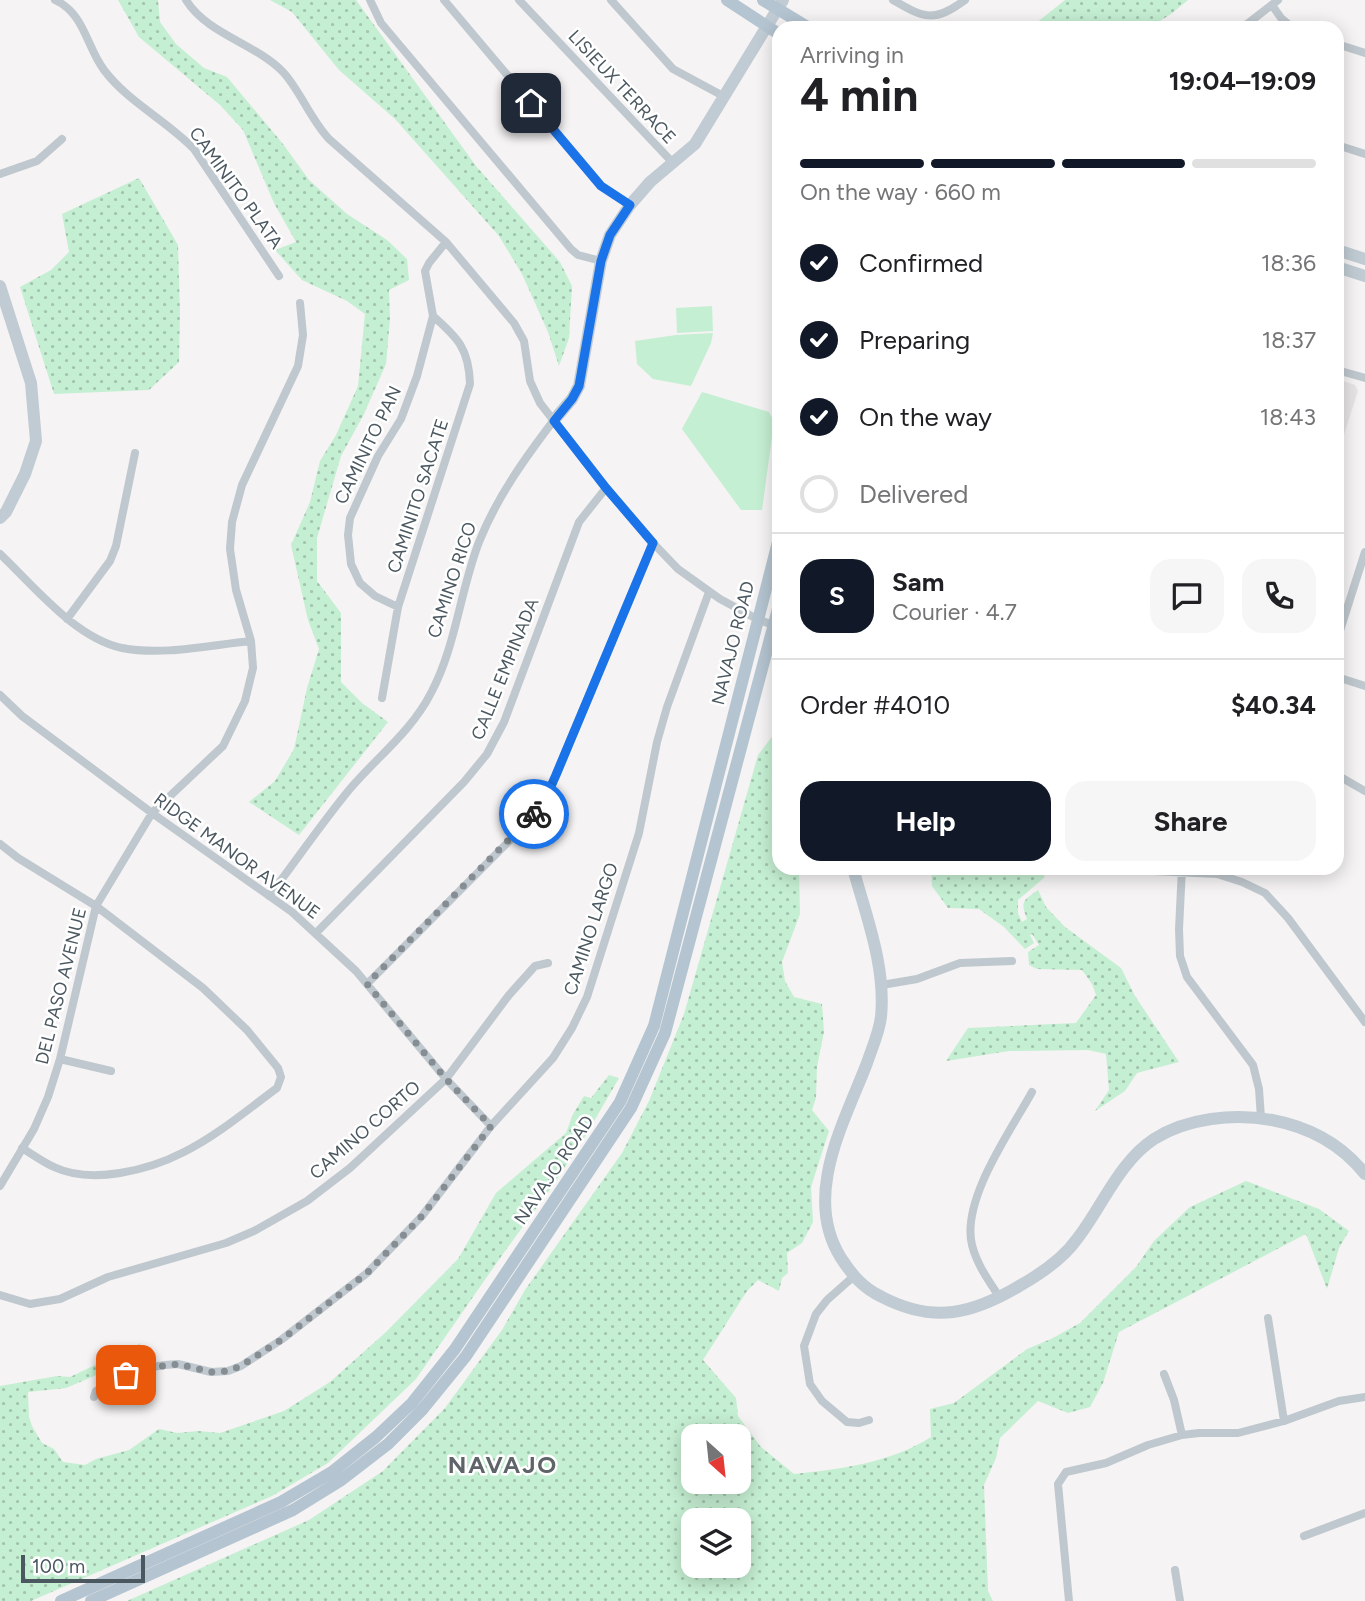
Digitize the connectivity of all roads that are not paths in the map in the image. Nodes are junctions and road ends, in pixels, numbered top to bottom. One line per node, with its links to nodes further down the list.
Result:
1 (55, 0): 32 (street, CAMINITO PLATA)
2 (186, 0): 27 (street)
3 (370, 0): 30 (street)
4 (444, 0): 26 (street)
5 (519, 0): 24 (street, LISIEUX TERRACE)
6 (611, 0): 20 (street)
7 (727, 0): 16 (main road)
8 (763, 0): 12 (main road)
9 (893, 0): 10 (street)
10 (965, 0)
11 (1275, 3): 14 (street); 15 (street)
12 (780, 5): 13 (main road)
13 (800, 21)
14 (1251, 21)
15 (1285, 21)
16 (772, 29)
17 (772, 31): 20 (street, CAMINO RICO)
18 (1344, 46): 19 (street)
19 (1365, 53)
20 (724, 97): 24 (street, CAMINO RICO)
21 (62, 139): 25 (street)
22 (1344, 147): 23 (street)
23 (1365, 154)
24 (674, 164): 26 (street, CAMINO RICO)
25 (0, 174)
26 (630, 205): 30 (street, CAMINO RICO)
27 (446, 242): 36 (street, CAMINITO PAN); 39 (street)
28 (1344, 252): 29 (street)
29 (1365, 258)
30 (601, 261): 39 (street, CAMINO RICO)
31 (1344, 269): 33 (street)
32 (279, 276)
33 (1365, 276)
34 (0, 286): 42 (street)
35 (300, 303): 55 (street, DEL PASO AVENUE)
36 (433, 316): 50 (street, CAMINITO SACATE); 50 (street, CAMINITO PAN)
37 (1344, 372): 38 (street)
38 (1365, 378)
39 (554, 421): 41 (street); 68 (street, CAMINO RICO)
40 (135, 453): 51 (street)
41 (606, 488): 43 (street); 70 (street, CALLE EMPINADA)
42 (0, 518)
43 (653, 543): 49 (street); 73 (street)
44 (1365, 552): 47 (street)
45 (0, 554): 51 (street)
46 (772, 564): 53 (main road, NAVAJO ROAD)
47 (1355, 584): 48 (street); 52 (street)
48 (1365, 587)
49 (709, 592): 53 (street); 81 (street, CAMINO LARGO)
50 (398, 607): 60 (street, CAMINITO SACATE)
51 (68, 618): 55 (street)
52 (1344, 618)
53 (757, 619): 54 (street); 99 (main road, NAVAJO ROAD)
54 (772, 625)
55 (251, 641): 63 (street, DEL PASO AVENUE)
56 (772, 642): 100 (main road, NAVAJO ROAD)
57 (1344, 679): 58 (street)
58 (1365, 686)
59 (0, 695): 63 (street, RIDGE MANOR AVENUE)
60 (382, 698)
61 (1344, 779): 62 (street)
62 (1365, 791)
63 (152, 813): 68 (street, RIDGE MANOR AVENUE); 69 (street, DEL PASO AVENUE)
64 (0, 844): 69 (street)
65 (855, 875): 74 (street)
66 (1182, 875): 80 (street)
67 (1220, 875): 75 (street)
68 (269, 896): 70 (street, RIDGE MANOR AVENUE)
69 (96, 906): 76 (street, DEL PASO AVENUE); 82 (street)
70 (316, 933): 73 (street, RIDGE MANOR AVENUE)
71 (1012, 961): 74 (street)
72 (548, 963): 78 (street, CAMINO CORTO)
73 (367, 984): 78 (street, RIDGE MANOR AVENUE)
74 (882, 985): 86 (street)
75 (1365, 1022)
76 (60, 1059): 77 (street); 82 (street, DEL PASO AVENUE)
77 (111, 1071)
78 (446, 1079): 81 (street, RIDGE MANOR AVENUE); 87 (street, CAMINO CORTO)
79 (1032, 1092): 88 (street)
80 (1261, 1118): 83 (street); 88 (street)
81 (491, 1126): 91 (street, CAMINO LARGO)
82 (22, 1148): 85 (street, DEL PASO AVENUE)
83 (1360, 1159): 84 (street)
84 (1365, 1174)
85 (0, 1186)
86 (853, 1276): 88 (street); 93 (street)
87 (0, 1295)
88 (999, 1298)
89 (1268, 1318): 94 (street)
90 (1164, 1374): 95 (street)
91 (94, 1397)
92 (1365, 1397): 94 (street)
93 (869, 1420)
94 (1284, 1421): 95 (street)
95 (1182, 1435): 101 (street)
96 (1365, 1513): 97 (street)
97 (1304, 1536)
98 (1175, 1570): 102 (street)
99 (61, 1601)
100 (91, 1601)
101 (1069, 1601)
102 (1181, 1601)

